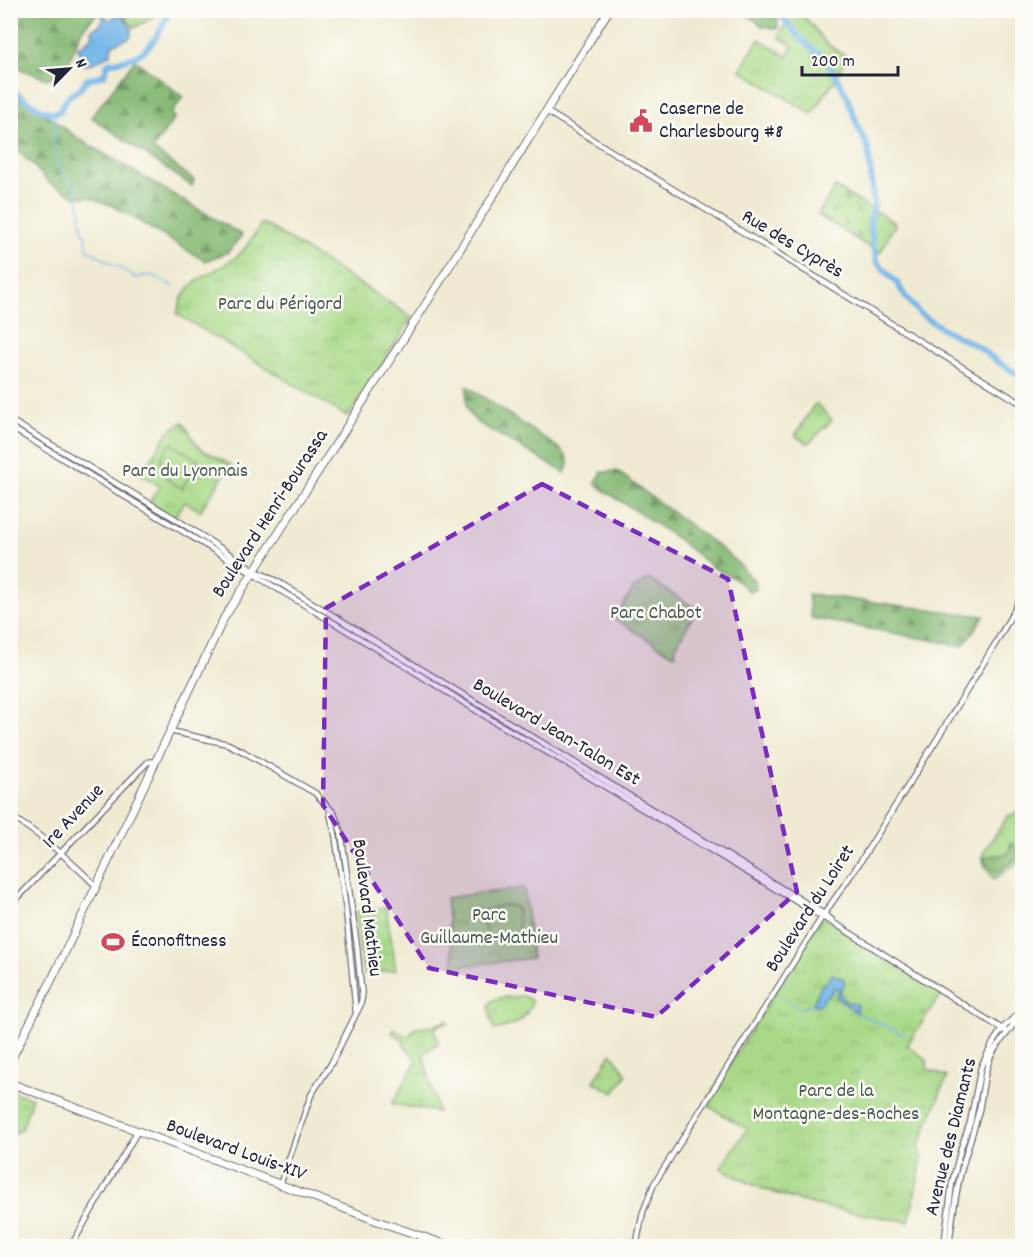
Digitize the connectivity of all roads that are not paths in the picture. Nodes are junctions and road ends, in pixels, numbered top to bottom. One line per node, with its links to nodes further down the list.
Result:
1 (609, 10): 2 (main road, Boulevard Henri-Bourassa)
2 (546, 111): 3 (street, Rue des Cyprès); 6 (main road, Boulevard Henri-Bourassa)
3 (1023, 404)
4 (10, 420): 6 (street)
5 (10, 427): 6 (street)
6 (253, 571): 8 (main road, Boulevard Henri-Bourassa); 16 (street, Boulevard Jean-Talon Est)
7 (1023, 592): 16 (street, Boulevard du Loiret)
8 (170, 731): 9 (main road, Boulevard Henri-Bourassa); 22 (street, Boulevard Mathieu)
9 (156, 761): 10 (street, 1re Avenue); 11 (main road, Boulevard Henri-Bourassa)
10 (135, 775): 11 (street); 13 (street, 1re Avenue)
11 (147, 781): 14 (main road, Boulevard Henri-Bourassa)
12 (10, 816): 13 (street)
13 (61, 854): 14 (street); 15 (street, 1re Avenue)
14 (96, 886): 19 (main road, Boulevard Henri-Bourassa)
15 (10, 906)
16 (823, 916): 18 (street, Boulevard Jean-Talon Est); 25 (street, Boulevard du Loiret)
17 (1022, 1011): 18 (street, Avenue des Diamants)
18 (1005, 1030): 26 (street, Avenue des Diamants); 27 (street, Avenue des Diamants)
19 (10, 1062)
20 (10, 1083): 21 (main road, Boulevard Louis-XIV)
21 (137, 1131): 22 (main road, Boulevard Louis-XIV); 23 (street)
22 (280, 1185): 24 (main road, Boulevard Louis-XIV)
23 (71, 1246)
24 (450, 1246)
25 (636, 1246)
26 (944, 1246)
27 (949, 1246)

